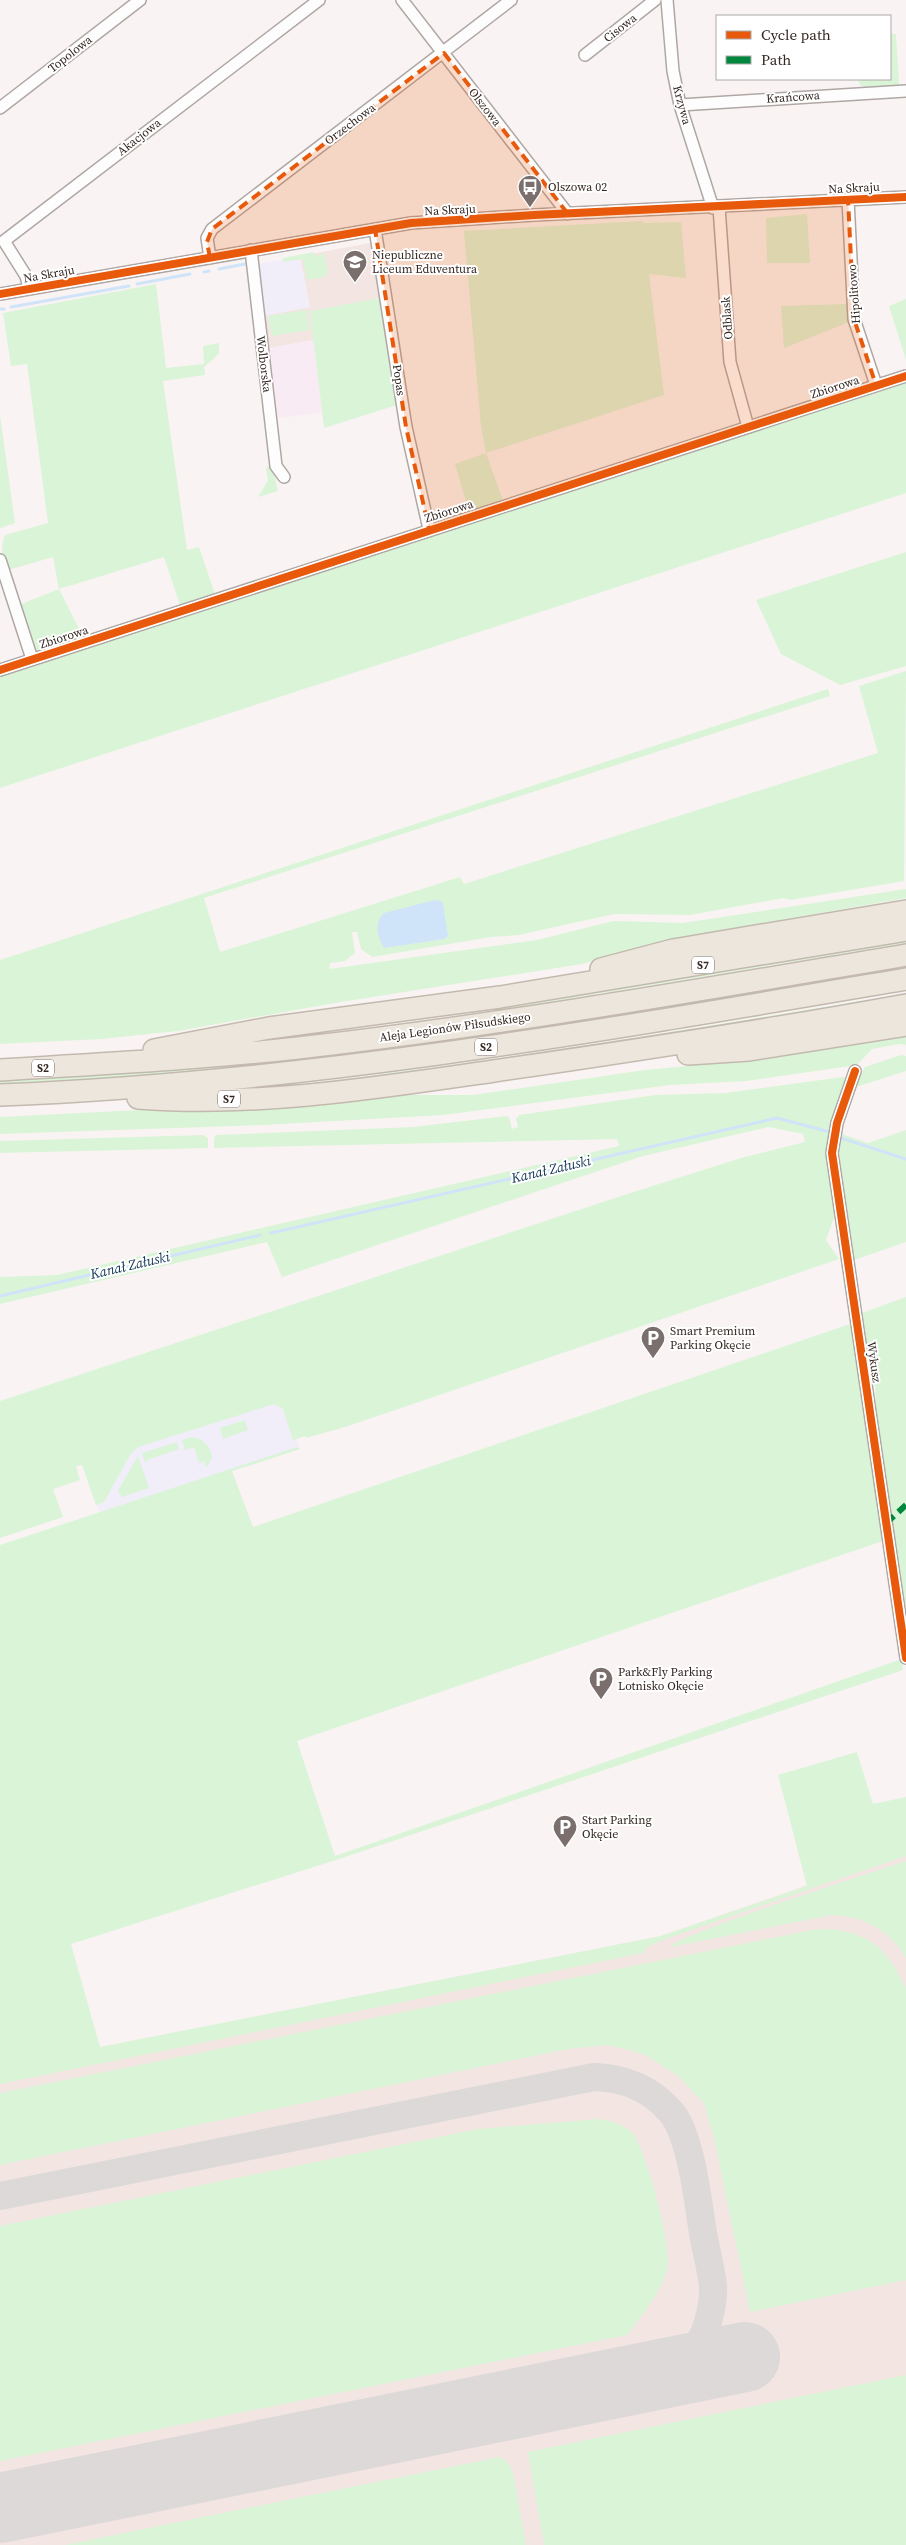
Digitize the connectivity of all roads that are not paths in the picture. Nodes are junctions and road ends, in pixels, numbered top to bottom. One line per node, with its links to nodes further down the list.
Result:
1 (140, 0): 11 (street, Topolowa)
2 (319, 0): 19 (street, Akacjowa)
3 (402, 0): 7 (street, Olszowa)
4 (512, 0): 7 (street, Orzechowa)
5 (655, 0): 8 (street, Cisowa)
6 (667, 0): 10 (street, Krzywa)
7 (444, 53): 15 (street, Olszowa); 18 (street, Orzechowa)
8 (585, 55)
9 (906, 91): 10 (street, Krańcowa)
10 (680, 105): 14 (street, Krzywa)
11 (0, 108)
12 (906, 197): 13 (street, Na Skraju)
13 (848, 199): 14 (street, Na Skraju); 22 (street, Hipolitowo)
14 (716, 207): 15 (street, Na Skraju); 23 (street, Odblask)
15 (568, 214): 16 (street, Na Skraju)
16 (375, 229): 17 (street, Na Skraju); 25 (street, Popas)
17 (251, 250): 18 (street, Na Skraju); 24 (street, Wolborska)
18 (210, 258): 19 (street, Na Skraju)
19 (29, 288): 20 (street, Na Skraju)
20 (0, 294)
21 (906, 376): 22 (street, Zbiorowa)
22 (876, 385): 23 (street, Zbiorowa)
23 (748, 427): 25 (street, Zbiorowa)
24 (284, 477)
25 (429, 529): 27 (street, Zbiorowa)
26 (0, 560): 27 (street)
27 (32, 659): 28 (street, Zbiorowa)
28 (0, 670)
29 (906, 911): 33 (highway)
30 (906, 930): 33 (highway, S7)
31 (906, 955): 37 (highway, Aleja Legionów Piłsudskiego / S2)
32 (906, 980): 40 (highway, Aleja Legionów Piłsudskiego / S2)
33 (500, 997): 37 (highway, S7)
34 (906, 1006): 36 (highway, S7)
35 (906, 1025): 36 (highway)
36 (605, 1055): 40 (highway, S7)
37 (86, 1065): 38 (highway, Aleja Legionów Piłsudskiego / S2)
38 (0, 1070)
39 (855, 1071): 42 (street, Wykusz)
40 (63, 1092): 41 (highway, Aleja Legionów Piłsudskiego / S2)
41 (0, 1094)
42 (906, 1658)

